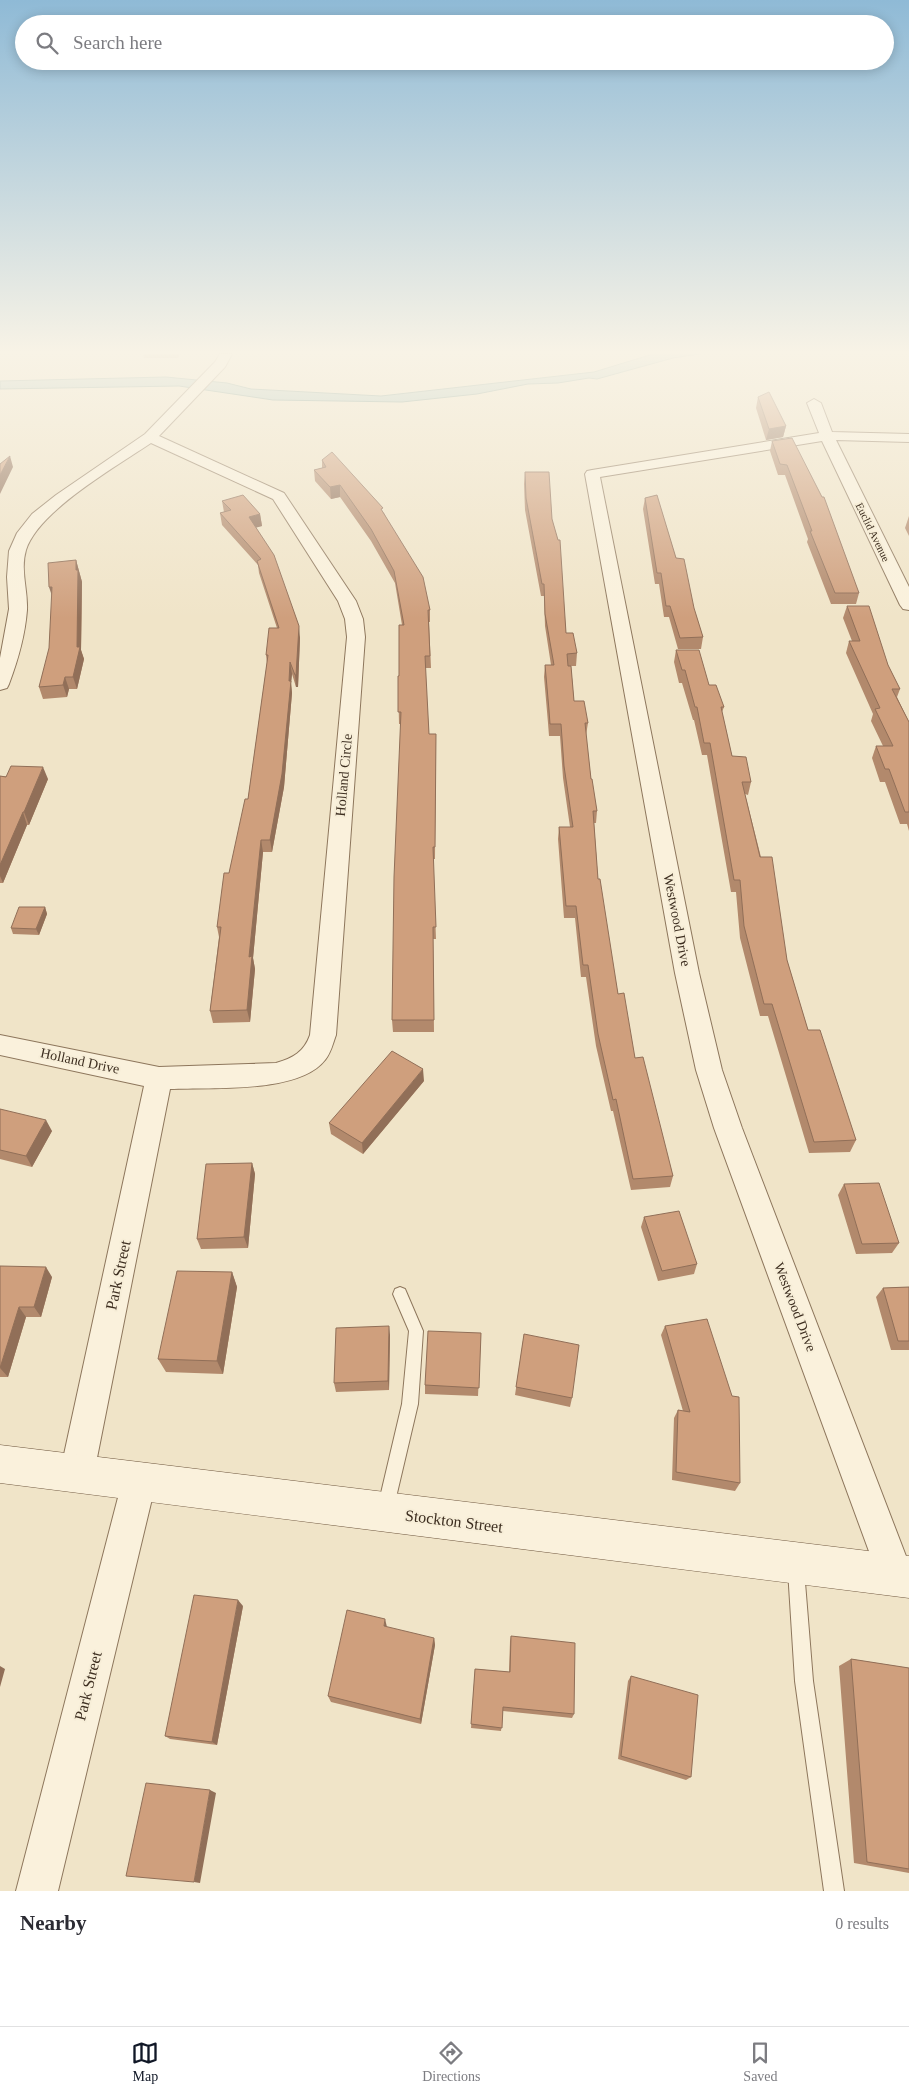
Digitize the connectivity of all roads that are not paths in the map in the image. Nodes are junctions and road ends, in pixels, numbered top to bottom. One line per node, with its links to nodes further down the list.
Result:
1 (142, 442): 6 (street)
2 (161, 442): 8 (street, Holland Circle)
3 (788, 442): 15 (street, Westwood Drive)
4 (830, 442): 5 (street, Euclid Avenue)
5 (909, 603)
6 (0, 684)
7 (0, 1045): 8 (street, Holland Drive)
8 (159, 1078): 11 (street, Park Street)
9 (400, 1294): 13 (lane)
10 (0, 1464): 11 (street, Stockton Street)
11 (77, 1473): 12 (street, Stockton Street)
12 (139, 1482): 13 (street, Stockton Street); 16 (street, Park Street)
13 (385, 1512): 14 (street, Stockton Street)
14 (796, 1564): 15 (street, Stockton Street); 17 (lane)
15 (903, 1577)
16 (37, 1891)
17 (834, 1891)

